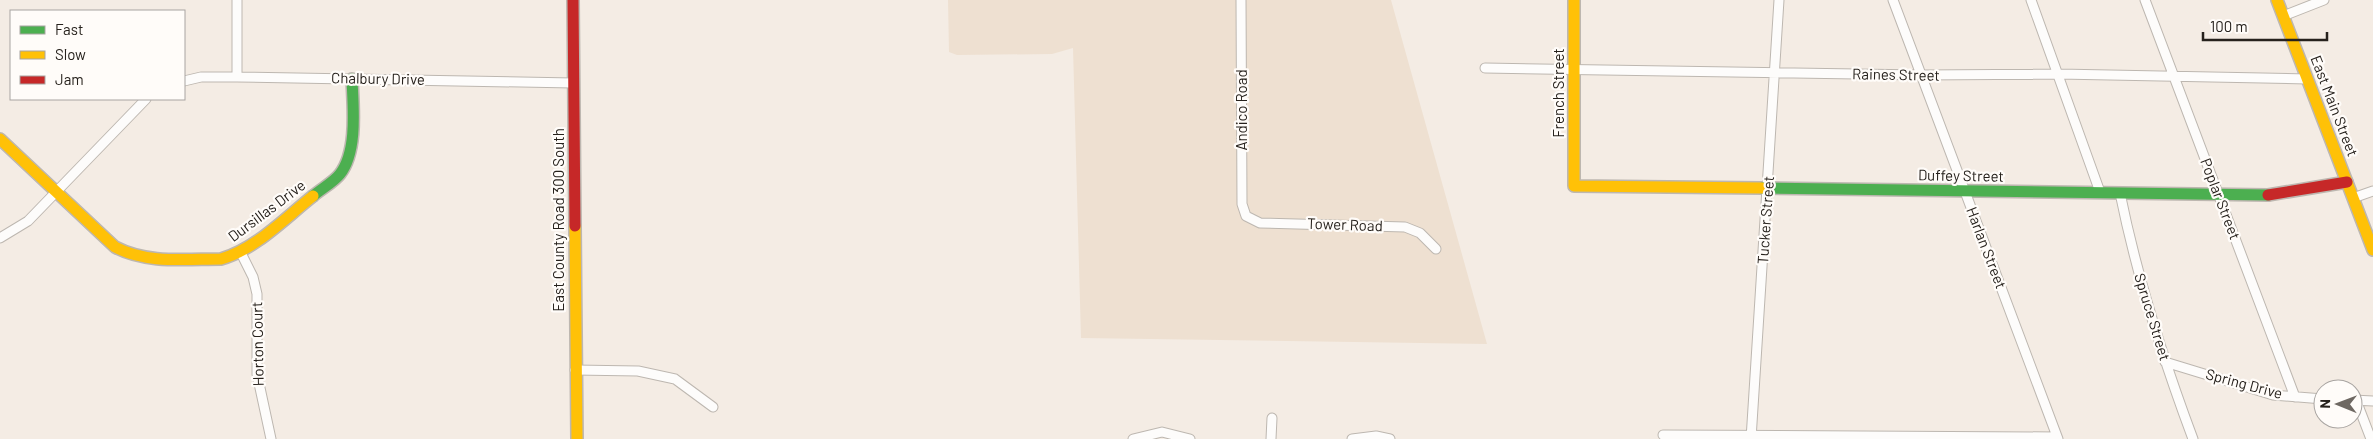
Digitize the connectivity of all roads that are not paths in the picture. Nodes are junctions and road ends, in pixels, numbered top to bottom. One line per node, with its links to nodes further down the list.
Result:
1 (237, 0): 17 (street)
2 (573, 0): 22 (street, East County Road 300 South)
3 (1241, 0): 35 (street, Andico Road)
4 (1574, 0): 13 (street, French Street)
5 (1779, 0): 14 (street, Tucker Street)
6 (1892, 0): 16 (street, Harlan Street)
7 (2031, 0): 15 (street)
8 (2145, 0): 18 (street, Poplar Street)
9 (2277, 0): 11 (street, East Main Street)
10 (2324, 0): 11 (street)
11 (2283, 16): 19 (street, East Main Street)
12 (1485, 68): 13 (street, Raines Street)
13 (1574, 71): 14 (street, Raines Street); 26 (street, French Street)
14 (1775, 73): 16 (street, Raines Street); 27 (street, Tucker Street)
15 (2059, 74): 16 (street, Raines Street); 18 (street, Raines Street); 31 (street)
16 (1921, 76): 28 (street, Harlan Street)
17 (237, 77): 20 (street, Chalbury Drive); 21 (street, Chalbury Drive)
18 (2175, 78): 19 (street, Raines Street); 33 (street, Poplar Street)
19 (2307, 78): 25 (street, East Main Street)
20 (352, 79): 22 (street, Chalbury Drive); 39 (street, Dursillas Drive)
21 (185, 81)
22 (573, 83): 41 (street, East County Road 300 South)
23 (145, 100): 30 (street)
24 (0, 139): 30 (street, Dursillas Drive)
25 (2347, 182): 33 (street, Duffey Street); 34 (street, East Main Street)
26 (1574, 186): 27 (street, Duffey Street)
27 (1768, 188): 28 (street, Duffey Street); 48 (street, Tucker Street)
28 (1964, 191): 31 (street, Duffey Street); 49 (street, Harlan Street)
29 (2373, 191): 34 (street)
30 (56, 192): 36 (street); 39 (street, Dursillas Drive)
31 (2100, 192): 32 (street, Duffey Street)
32 (2120, 192): 33 (street, Duffey Street); 40 (street, Spruce Street)
33 (2219, 195): 42 (street, Poplar Street)
34 (2353, 198): 38 (street, East Main Street)
35 (1248, 218): 37 (street, Tower Road)
36 (0, 238)
37 (1436, 249)
38 (2373, 250)
39 (240, 251): 50 (street, Horton Court)
40 (2165, 362): 42 (street, Spring Drive); 57 (street, Spruce Street)
41 (576, 370): 44 (street); 51 (street, East County Road 300 South)
42 (2295, 397): 43 (street, Spring Drive)
43 (2313, 398)
44 (713, 407)
45 (1272, 418): 54 (street)
46 (2363, 421): 58 (street)
47 (1664, 435): 48 (street)
48 (1751, 437): 49 (street)
49 (2058, 438)
50 (271, 439)
51 (577, 439)
52 (1133, 439): 53 (street)
53 (1190, 439)
54 (1271, 439)
55 (1352, 439): 56 (street)
56 (1390, 439)
57 (2193, 439)
58 (2371, 439)

